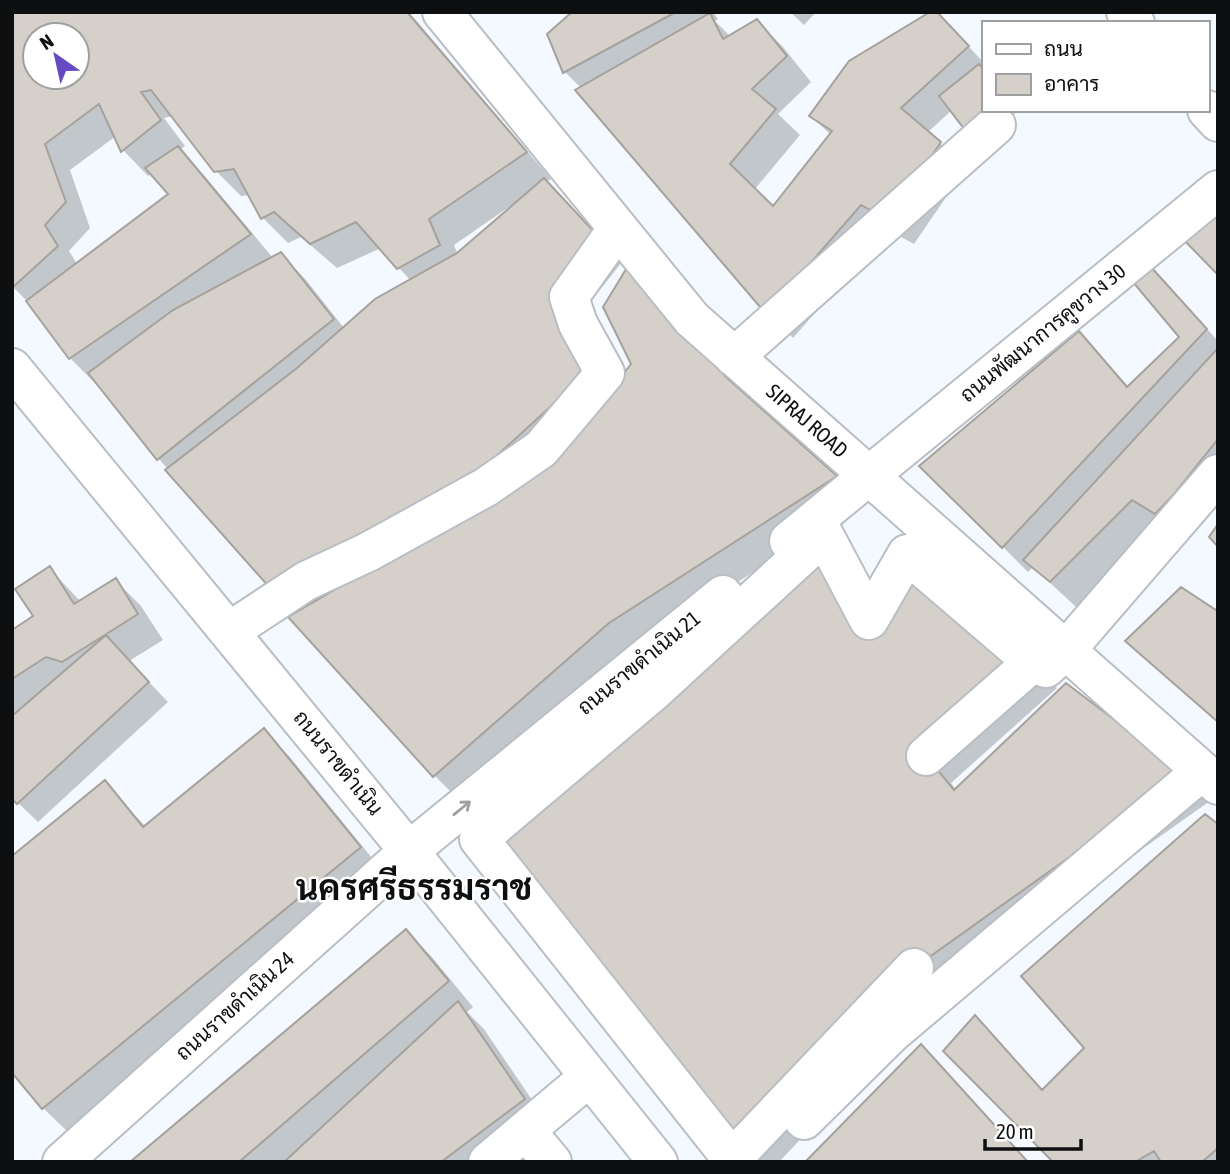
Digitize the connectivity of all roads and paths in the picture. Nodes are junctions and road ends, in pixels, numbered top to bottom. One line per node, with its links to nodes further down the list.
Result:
1 (442, 12): 4 (street, SIPRAJ ROAD)
2 (996, 125): 5 (street)
3 (1218, 190): 8 (street, ถนนพัฒนาการคูขวาง 30)
4 (618, 228): 5 (street, SIPRAJ ROAD); 9 (street)
5 (734, 357): 8 (street, SIPRAJ ROAD)
6 (12, 368): 9 (street, ถนนราขดำเนิน)
7 (1218, 474): 10 (street)
8 (869, 476): 10 (street, SIPRAJ ROAD); 12 (street, ถนนราขดำเนิน 21, one-way to 8)
9 (230, 631): 12 (street, ถนนราขดำเนิน)
10 (1066, 650): 11 (street, SIPRAJ ROAD); 13 (street)
11 (1210, 778): 20 (street)
12 (409, 851): 14 (street, ถนนราขดำเนิน); 16 (street, ถนนราขดำเนิน 24)
13 (914, 968)
14 (589, 1077): 15 (street); 19 (street, ถนนราขดำเนิน)
15 (526, 1130): 17 (street); 18 (street)
16 (62, 1162)
17 (488, 1162)
18 (552, 1162)
19 (658, 1162)
20 (762, 1162)

